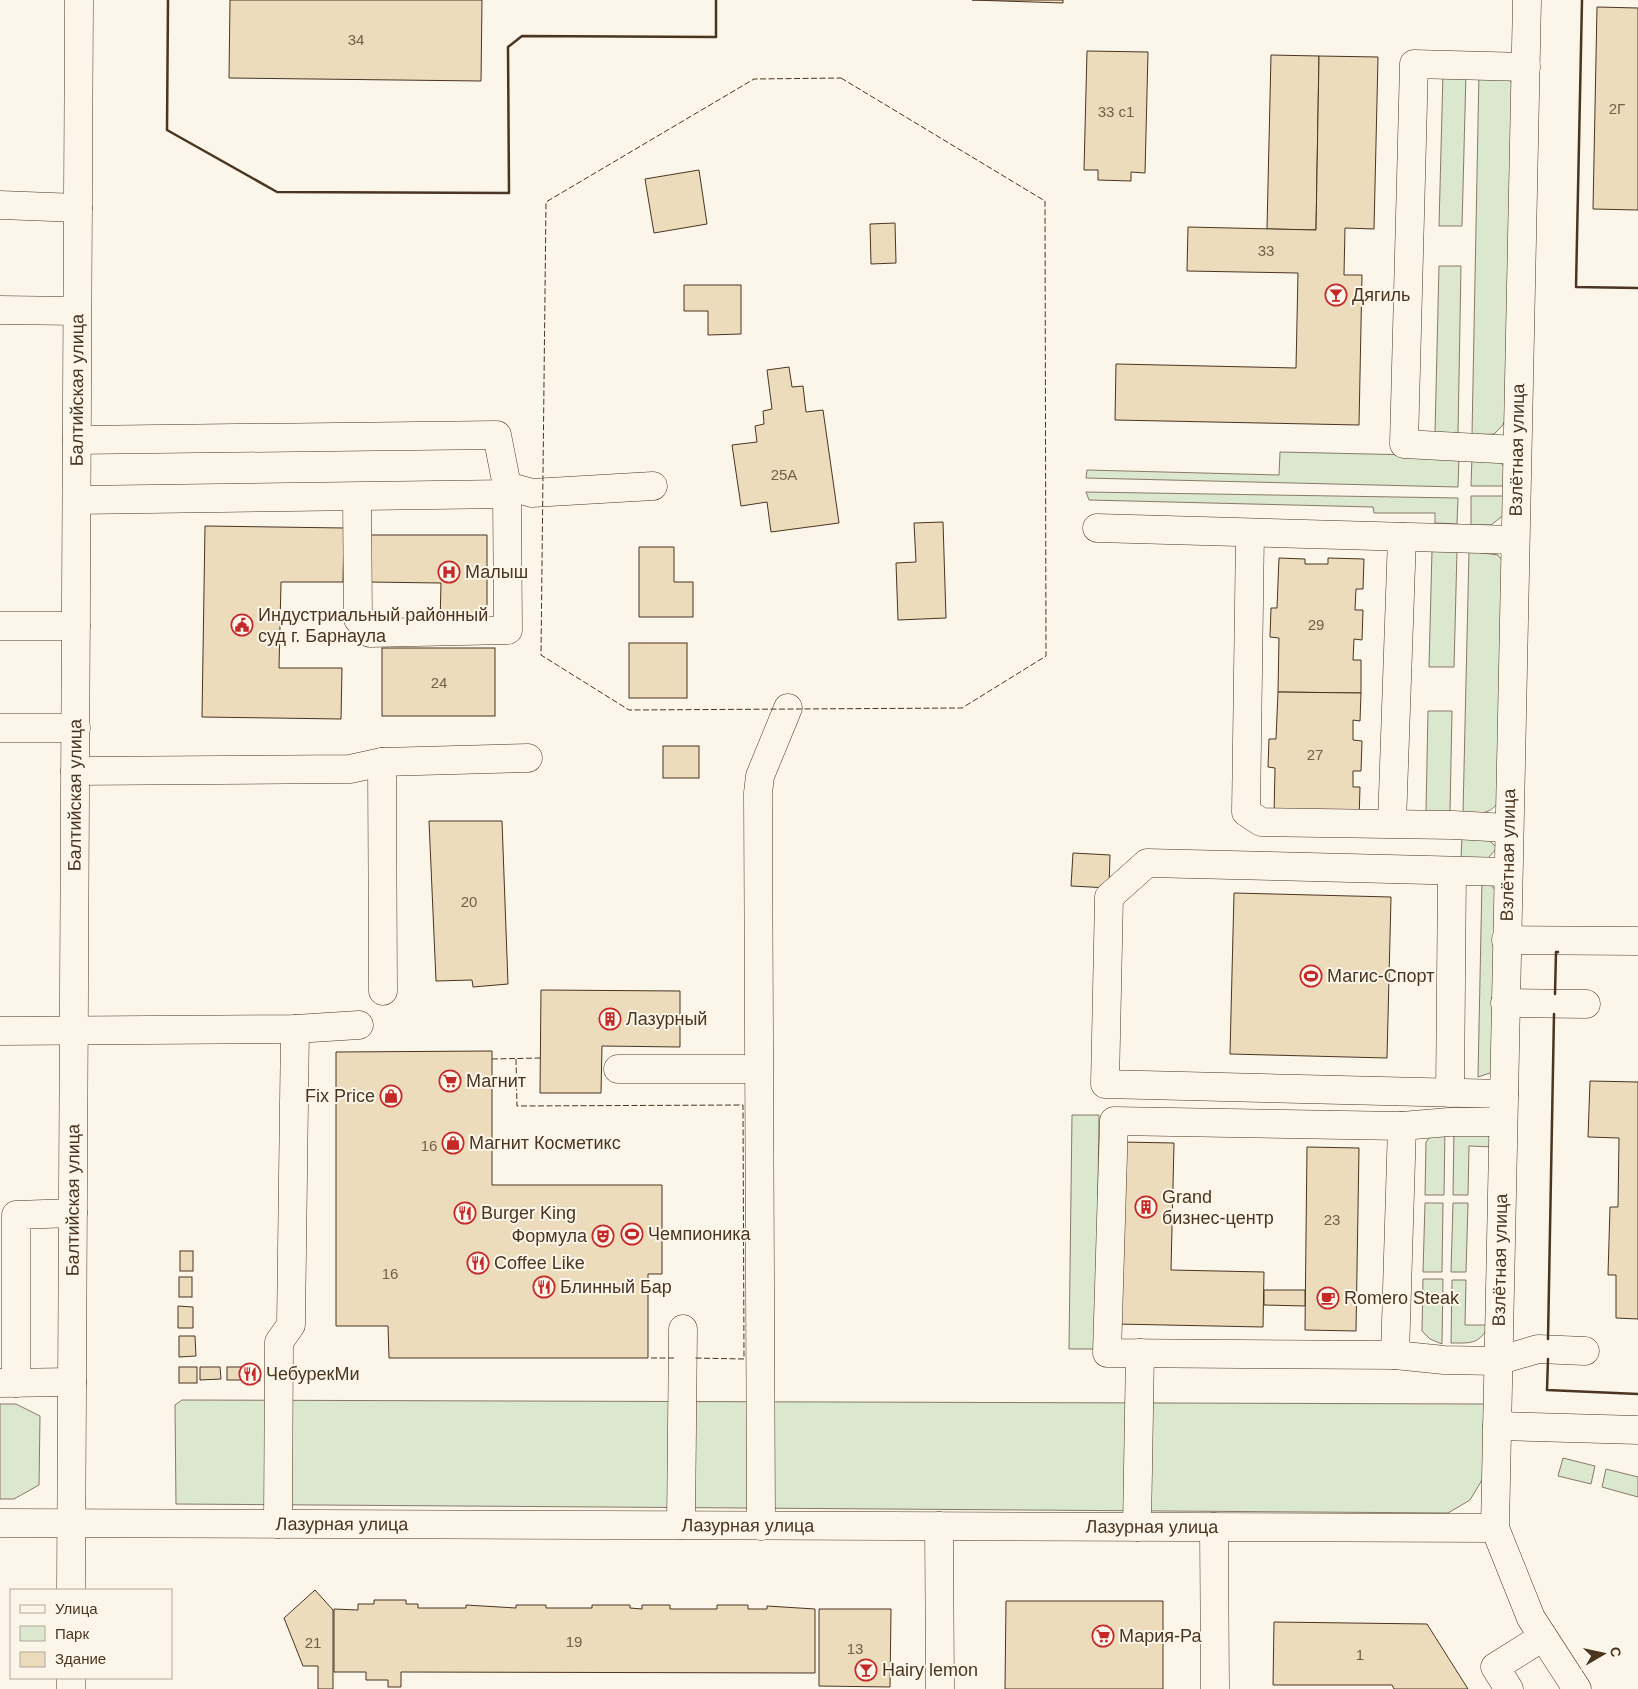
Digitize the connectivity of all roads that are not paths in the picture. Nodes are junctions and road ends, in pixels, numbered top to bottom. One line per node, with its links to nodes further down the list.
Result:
1 (79, 0): 5 (street, Балтийская улица)
2 (1527, 0): 3 (street, Взлётная улица)
3 (1526, 67): 9 (street, Взлётная улица); 9 (street)
4 (0, 205): 5 (street)
5 (78, 208): 7 (street, Балтийская улица)
6 (0, 310): 7 (street)
7 (77, 310): 8 (street, Балтийская улица)
8 (77, 440): 11 (street); 13 (street, Балтийская улица)
9 (1517, 450): 17 (street, Взлётная улица)
10 (653, 486): 11 (street)
11 (507, 490): 12 (street); 12 (street)
12 (357, 497): 13 (street)
13 (77, 500): 19 (street, Балтийская улица)
14 (1097, 528): 15 (street)
15 (1250, 533): 16 (street); 26 (street)
16 (1402, 537): 17 (street); 26 (street)
17 (1515, 540): 27 (street, Взлётная улица)
18 (0, 626): 19 (street)
19 (76, 626): 22 (street, Балтийская улица)
20 (788, 708): 40 (street)
21 (0, 728): 22 (street)
22 (76, 728): 25 (street, Балтийская улица)
23 (528, 758): 24 (street)
24 (382, 762): 25 (street); 32 (street)
25 (75, 771): 37 (street, Балтийская улица)
26 (1392, 823): 27 (street)
27 (1508, 828): 29 (street, Взлётная улица)
28 (1452, 871): 29 (street); 41 (street); 41 (street)
29 (1508, 872): 30 (street, Взлётная улица)
30 (1506, 940): 31 (street); 33 (street, Взлётная улица)
31 (1638, 941)
32 (383, 991)
33 (1505, 1003): 34 (street); 42 (street, Взлётная улица)
34 (1586, 1004)
35 (359, 1025): 36 (street)
36 (294, 1029): 37 (street); 57 (street)
37 (74, 1030): 38 (street); 45 (street, Балтийская улица)
38 (0, 1031)
39 (618, 1069): 40 (street)
40 (758, 1069): 59 (street)
41 (1450, 1093): 42 (street)
42 (1504, 1094): 43 (street, Взлётная улица)
43 (1503, 1122): 44 (street); 50 (street, Взлётная улица)
44 (1402, 1126): 48 (street); 49 (street)
45 (73, 1213): 51 (street, Балтийская улица); 52 (street)
46 (683, 1330): 58 (street)
47 (1585, 1350): 50 (street)
48 (1140, 1353): 49 (street); 61 (street)
49 (1395, 1355): 50 (street)
50 (1497, 1361): 53 (street, Взлётная улица)
51 (72, 1382): 52 (street); 56 (street, Балтийская улица)
52 (8, 1383)
53 (1496, 1426): 54 (street); 63 (street, Взлётная улица)
54 (1638, 1430)
55 (0, 1523): 56 (street, Лазурная улица)
56 (71, 1523): 57 (street, Лазурная улица); 64 (street, Балтийская улица)
57 (278, 1524): 58 (street, Лазурная улица)
58 (681, 1525): 59 (street, Лазурная улица)
59 (761, 1526): 60 (street, Лазурная улица)
60 (939, 1526): 61 (street, Лазурная улица); 66 (street)
61 (1137, 1527): 62 (street, Лазурная улица)
62 (1214, 1527): 63 (street, Лазурная улица); 67 (street)
63 (1495, 1528): 65 (street, Взлётная улица)
64 (71, 1589)
65 (1544, 1636): 68 (street); 69 (street, Взлётная улица)
66 (940, 1689)
67 (1215, 1689)
68 (1509, 1689)
69 (1577, 1689)

